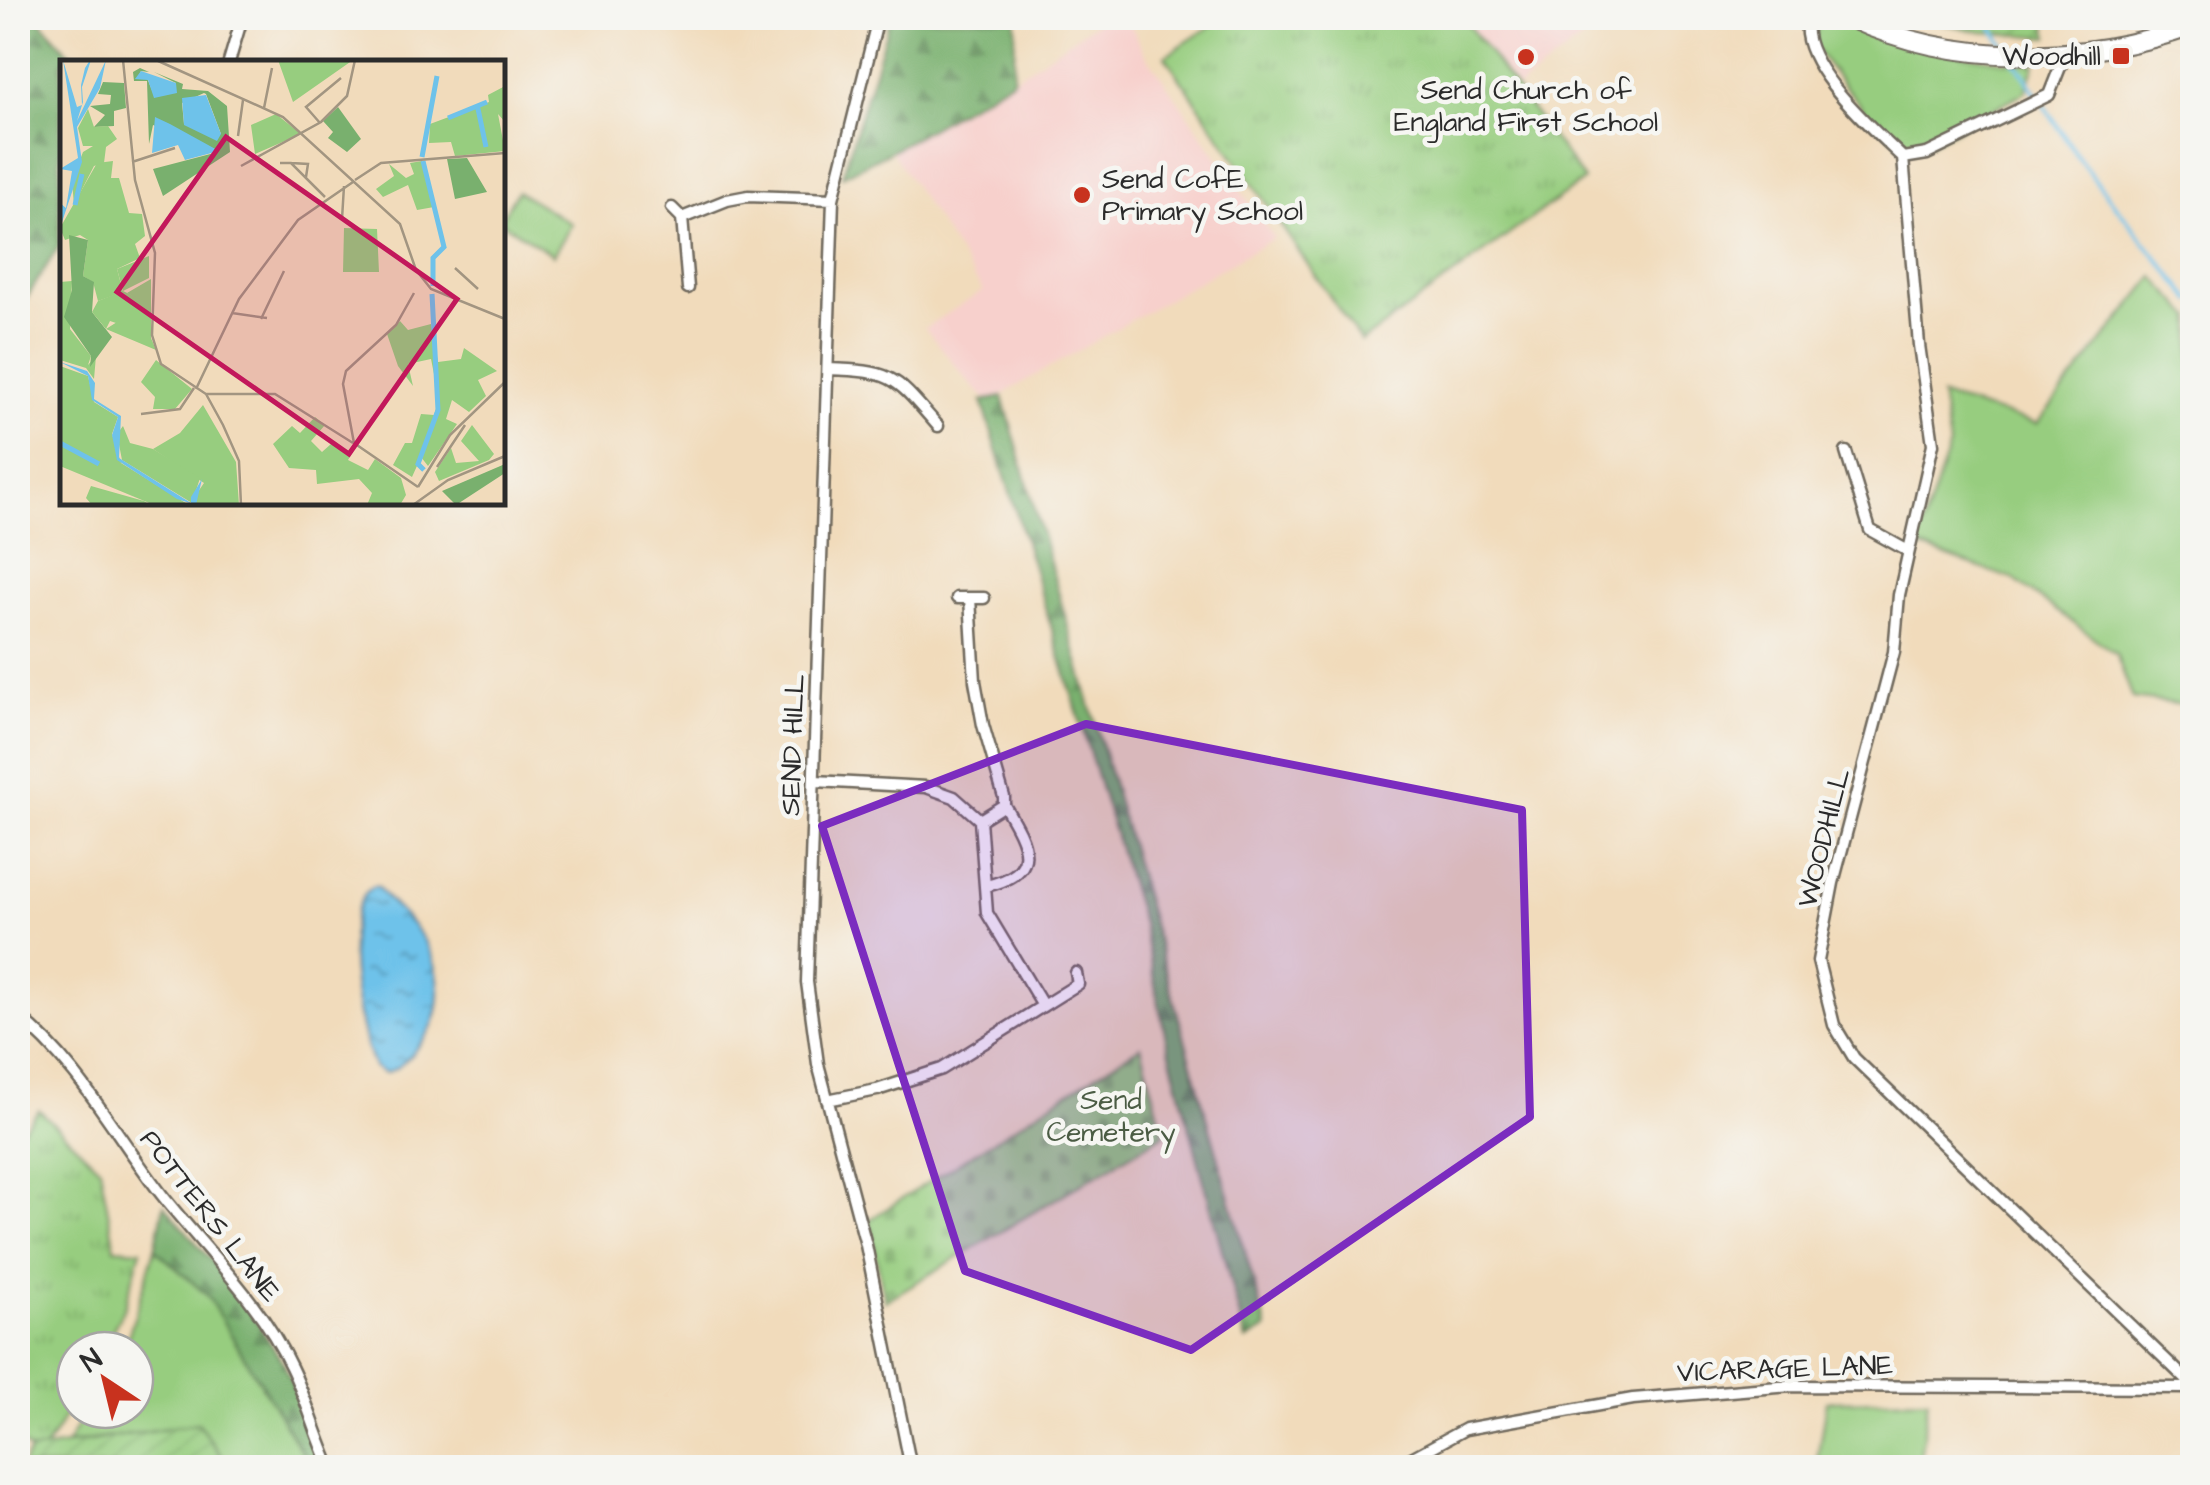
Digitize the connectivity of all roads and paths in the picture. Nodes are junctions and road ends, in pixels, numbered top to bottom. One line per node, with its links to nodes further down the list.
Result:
1 (242, 18): 7 (street)
2 (878, 18): 10 (street, SEND HILL)
3 (1808, 18): 8 (street)
4 (1850, 18): 6 (main road)
5 (2192, 26): 6 (main road)
6 (2066, 52): 8 (street)
7 (230, 60)
8 (1903, 158): 17 (street, WOODHILL)
9 (814, 187): 10 (street)
10 (827, 198): 12 (street); 14 (street, SEND HILL)
11 (672, 208): 12 (street)
12 (682, 218): 13 (street)
13 (688, 288)
14 (828, 368): 15 (street); 21 (street, SEND HILL)
15 (938, 426)
16 (1846, 452): 17 (street)
17 (1908, 551): 29 (street, WOODHILL)
18 (957, 598): 19 (street)
19 (970, 598): 20 (street); 22 (street)
20 (984, 598)
21 (815, 781): 23 (street); 28 (street, SEND HILL)
22 (1004, 805): 23 (street); 24 (street)
23 (980, 820): 24 (street)
24 (986, 886): 26 (street)
25 (1076, 973): 26 (street)
26 (1043, 1006): 28 (street)
27 (18, 1016): 30 (street, POTTERS LANE)
28 (827, 1100): 31 (street, SEND HILL)
29 (2192, 1387): 32 (street, VICARAGE LANE)
30 (331, 1468)
31 (911, 1468)
32 (1393, 1468)

